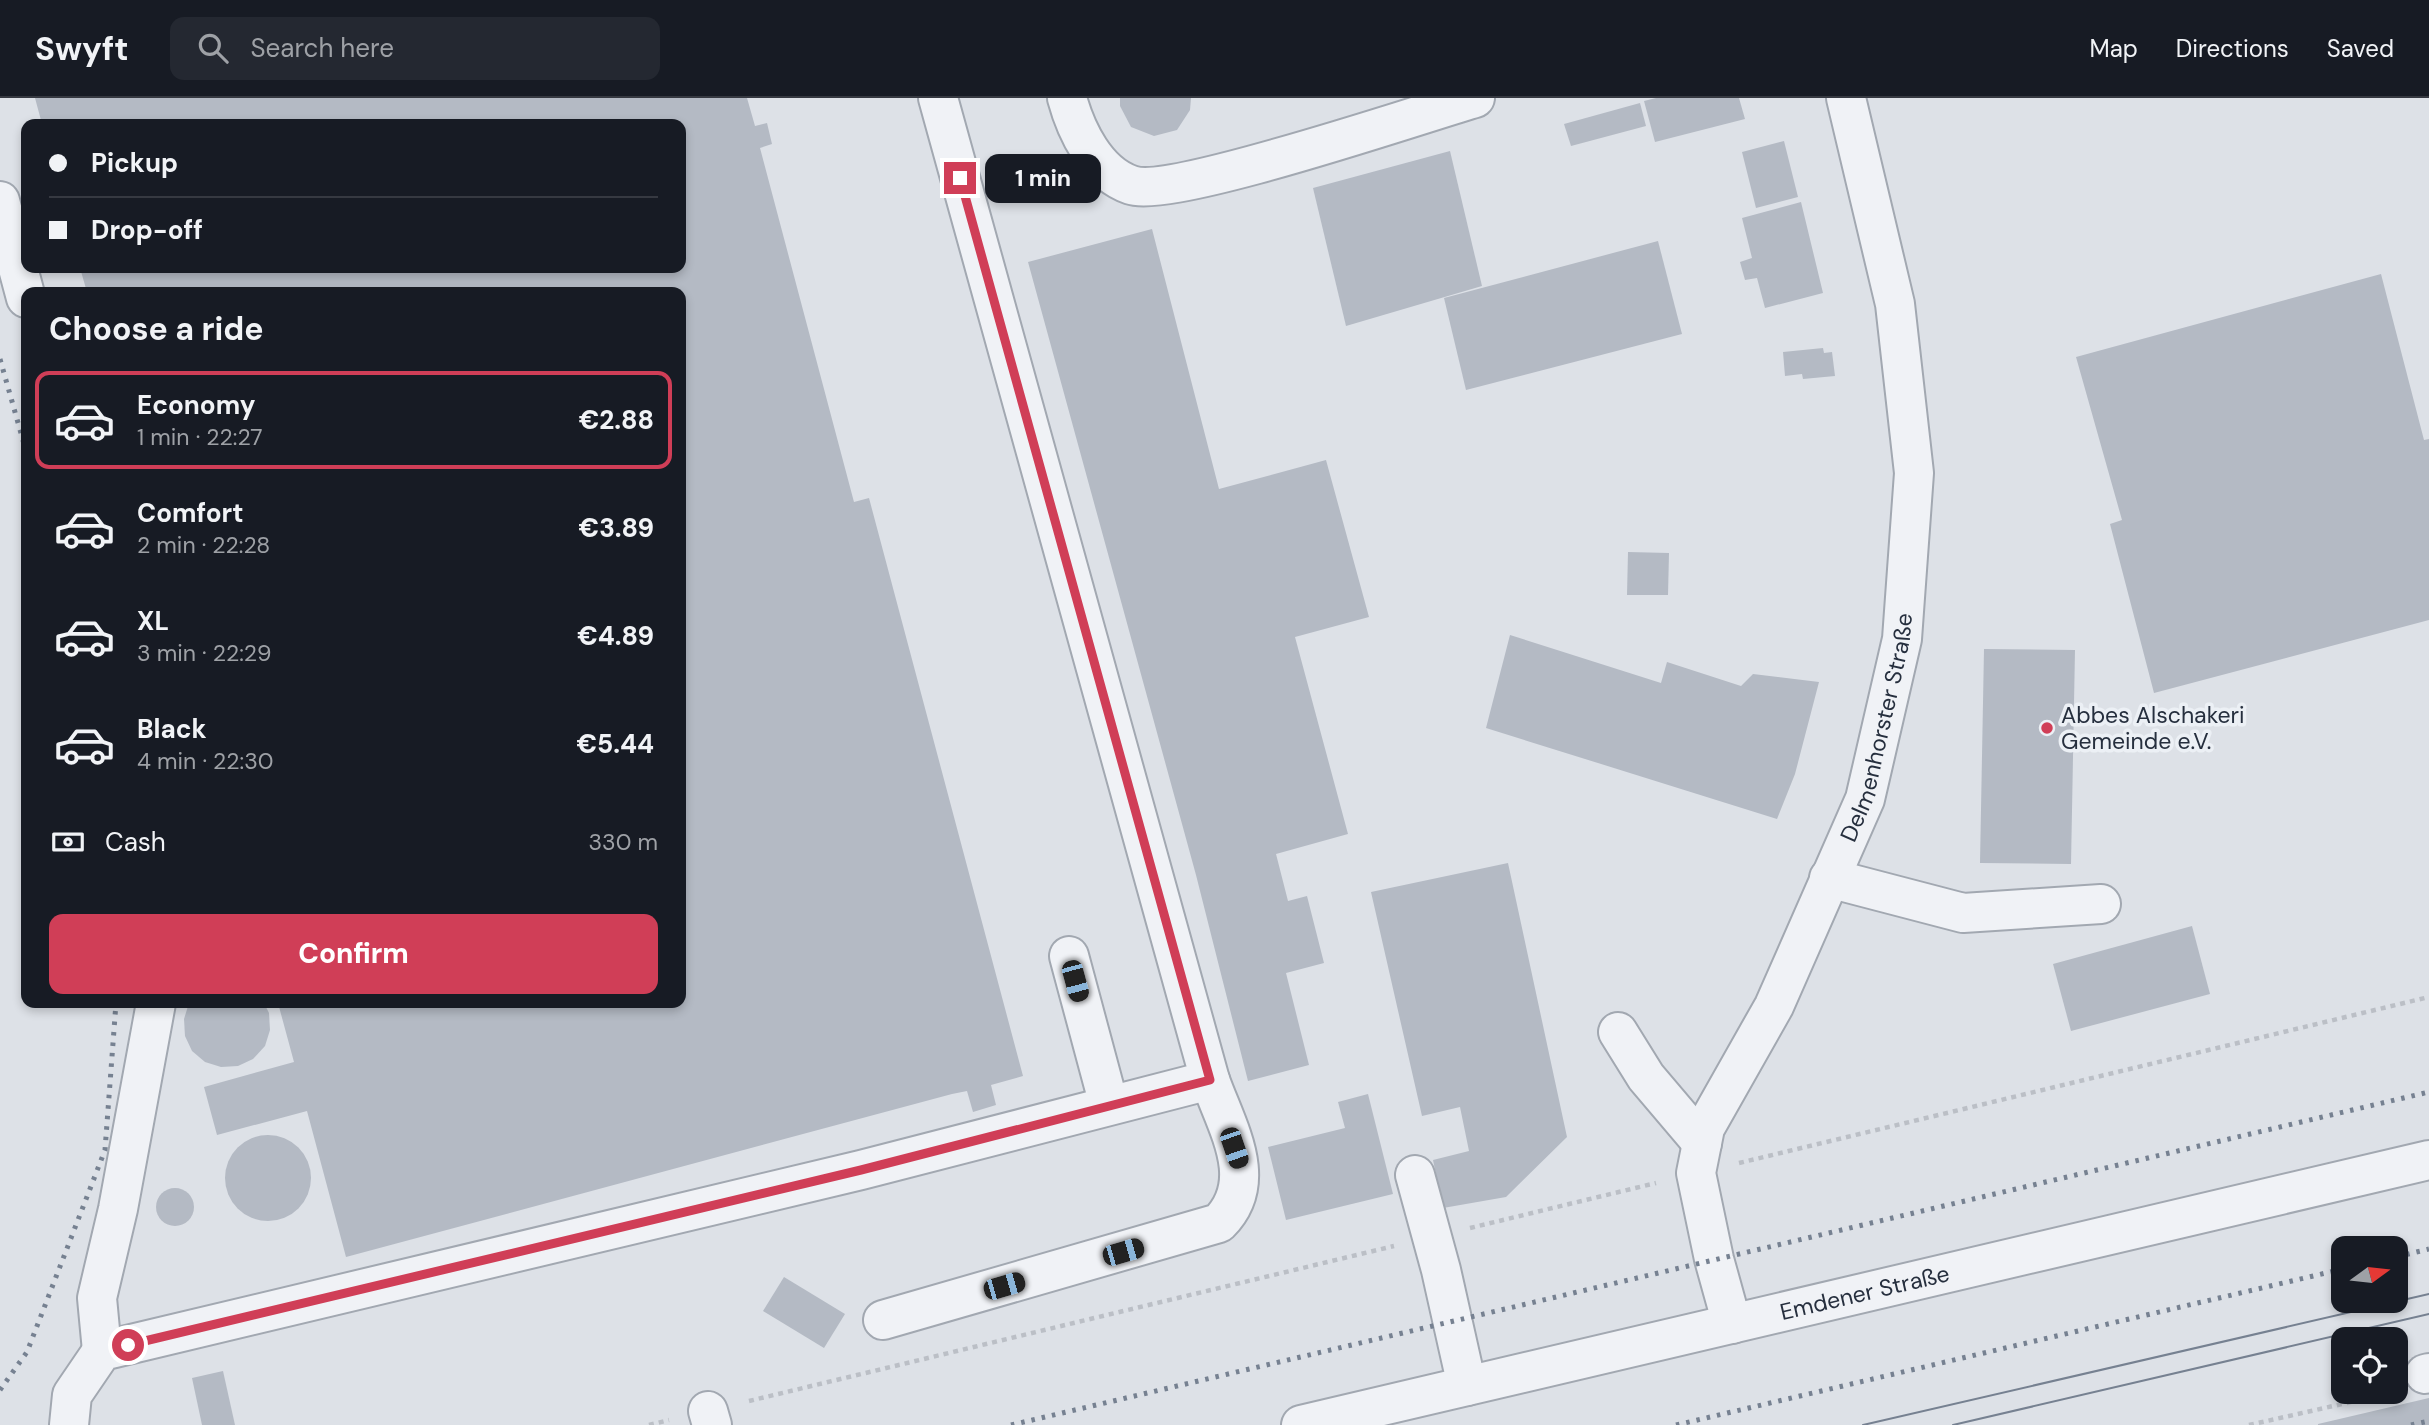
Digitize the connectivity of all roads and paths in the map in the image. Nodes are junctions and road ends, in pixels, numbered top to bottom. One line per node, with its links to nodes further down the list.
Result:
1 (938, 98): 13 (street)
2 (1068, 98): 3 (street)
3 (1475, 98)
4 (1846, 98): 7 (street, Delmenhorster Straße)
5 (0, 201): 6 (street)
6 (23, 287)
7 (1829, 878): 8 (street); 15 (street, Delmenhorster Straße)
8 (2101, 904)
9 (1069, 956): 14 (street)
10 (2429, 998): 15 (path)
11 (155, 1008): 21 (street)
12 (1618, 1032): 15 (street)
13 (1210, 1080): 14 (street); 19 (street)
14 (1109, 1105): 21 (street)
15 (1699, 1158): 18 (path); 20 (street)
16 (2429, 1160): 20 (street, Emdener Straße)
17 (1415, 1175): 18 (street)
18 (1432, 1237): 23 (street); 24 (path)
19 (883, 1320)
20 (1732, 1324): 23 (street, Emdener Straße)
21 (102, 1351): 25 (street)
22 (2416, 1379): 28 (path)
23 (1467, 1386): 27 (street, Emdener Straße)
24 (710, 1418): 26 (path)
25 (69, 1425)
26 (649, 1425)
27 (1301, 1425)
28 (2249, 1425)

